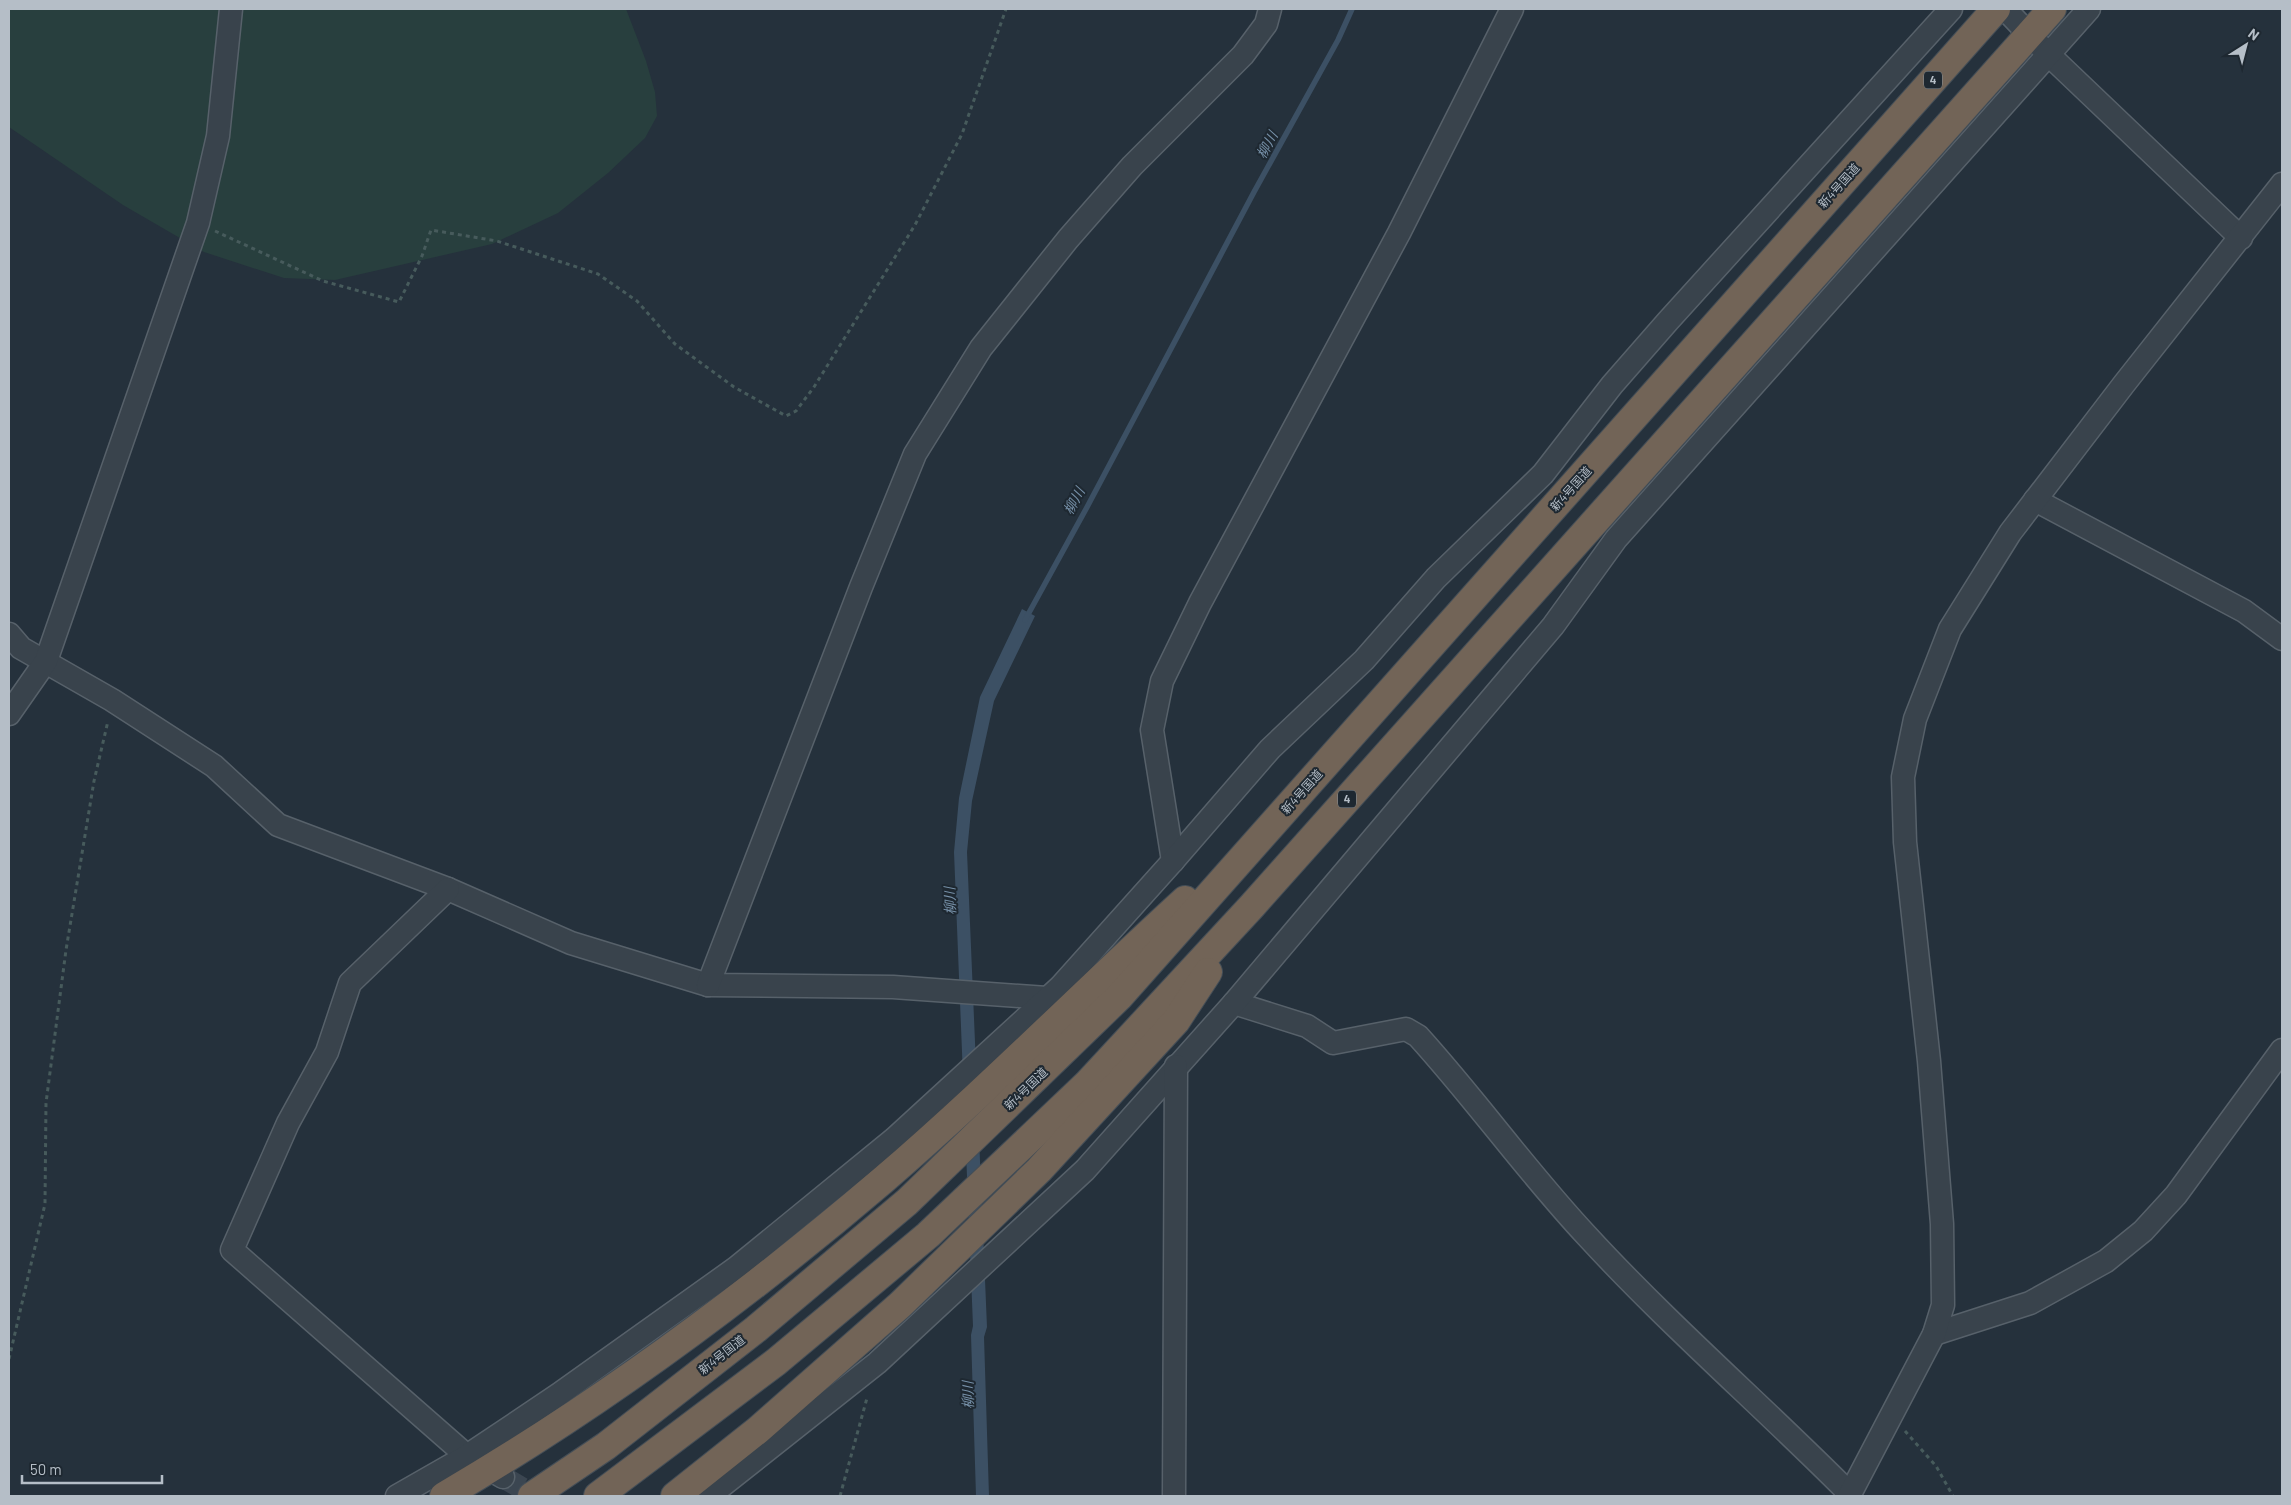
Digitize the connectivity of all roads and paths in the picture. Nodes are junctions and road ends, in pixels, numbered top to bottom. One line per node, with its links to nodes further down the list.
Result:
1 (231, 9): 13 (street)
2 (1006, 9): 13 (path)
3 (1270, 9): 25 (street)
4 (1512, 9): 22 (street)
5 (1951, 9): 22 (street)
6 (1996, 9): 21 (highway, 新4号国道 / 4)
7 (2005, 9): 10 (street)
8 (2052, 9): 10 (highway, 4)
9 (2089, 9): 11 (street)
10 (2030, 34): 11 (street); 24 (highway, 4)
11 (2049, 55): 14 (street); 27 (street)
12 (2282, 184): 14 (street)
13 (198, 223): 18 (street)
14 (2241, 238): 15 (street)
15 (2035, 500): 17 (street); 30 (street)
16 (9, 634): 18 (street)
17 (2282, 639)
18 (46, 661): 19 (street); 20 (street)
19 (112, 700): 23 (street); 31 (path)
20 (9, 714)
21 (1295, 800): 34 (highway); 37 (highway, 新4号国道 / 4)
22 (1173, 861): 26 (street)
23 (448, 888): 25 (street); 34 (street)
24 (1252, 906): 38 (highway, 4); 39 (highway)
25 (708, 985): 26 (street)
26 (1047, 998): 34 (street)
27 (1234, 1003): 29 (street); 43 (street)
28 (2282, 1050): 30 (street)
29 (1176, 1066): 32 (street); 42 (street)
30 (1934, 1334): 33 (street)
31 (9, 1359)
32 (877, 1363): 40 (street); 41 (path)
33 (1892, 1415): 43 (street); 44 (path)
34 (487, 1467): 35 (street); 36 (highway)
35 (397, 1496)
36 (444, 1496)
37 (532, 1496)
38 (598, 1496)
39 (675, 1496)
40 (709, 1496)
41 (840, 1496)
42 (1174, 1496)
43 (1849, 1496)
44 (1953, 1496)

